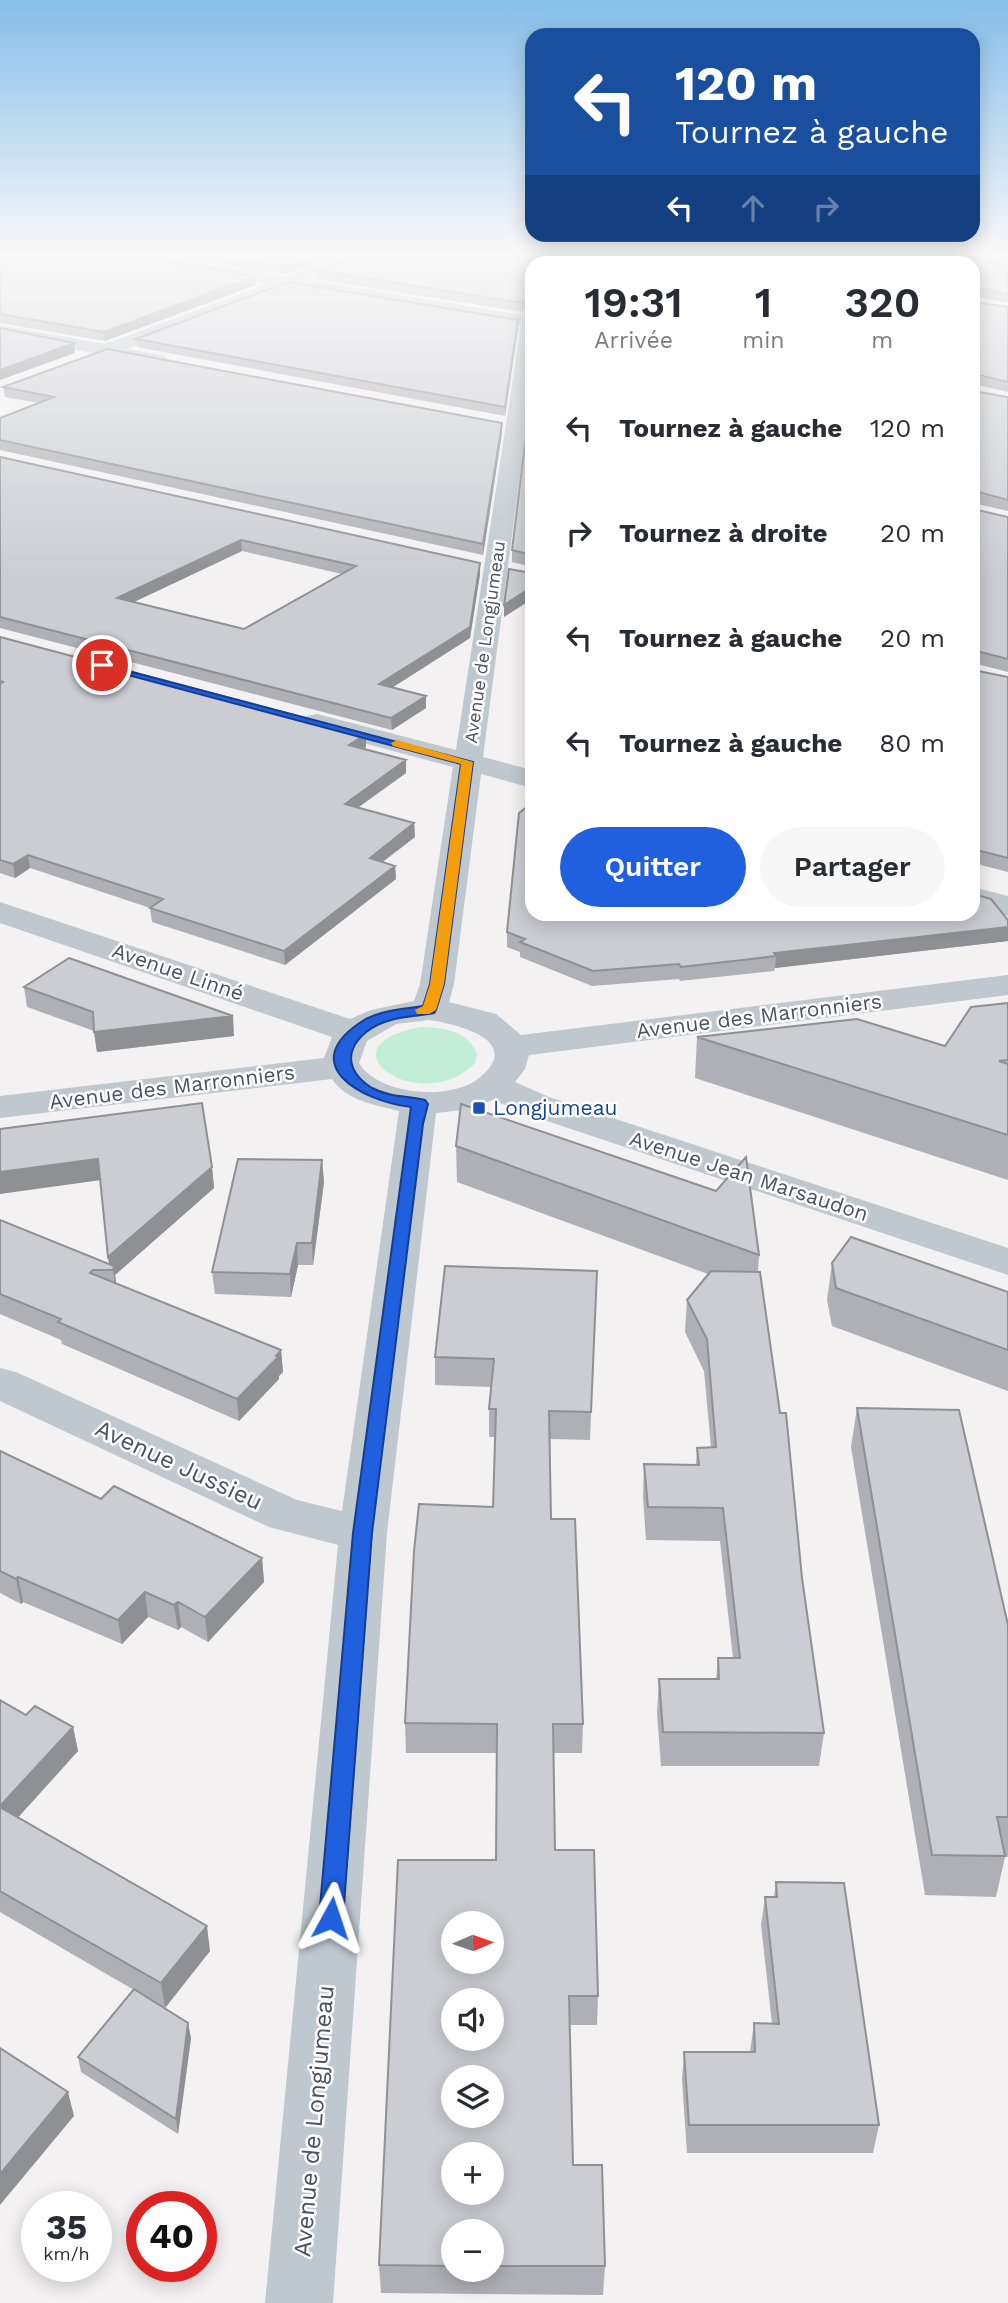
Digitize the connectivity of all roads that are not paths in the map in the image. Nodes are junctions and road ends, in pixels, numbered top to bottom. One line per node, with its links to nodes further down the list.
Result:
1 (525, 365): 2 (street, Avenue de Longjumeau)
2 (515, 426): 4 (street, Avenue de Longjumeau)
3 (289, 715): 4 (street)
4 (467, 762): 5 (street); 10 (street, Avenue de Longjumeau)
5 (525, 777)
6 (980, 899): 7 (street)
7 (1008, 906)
8 (0, 912): 11 (street, Avenue Linné)
9 (1008, 985): 12 (street, Avenue des Marronniers)
10 (429, 1010): 11 (street); 12 (street)
11 (355, 1033): 13 (street)
12 (511, 1047): 14 (street)
13 (343, 1067): 15 (street); 16 (street, Avenue des Marronniers)
14 (492, 1086): 15 (street); 17 (street, Avenue Jean Marsaudon)
15 (420, 1104): 19 (street, Avenue de Longjumeau)
16 (0, 1107)
17 (1008, 1262)
18 (0, 1383): 19 (street, Avenue Jussieu)
19 (362, 1533): 20 (street, Avenue de Longjumeau)
20 (299, 2303)

